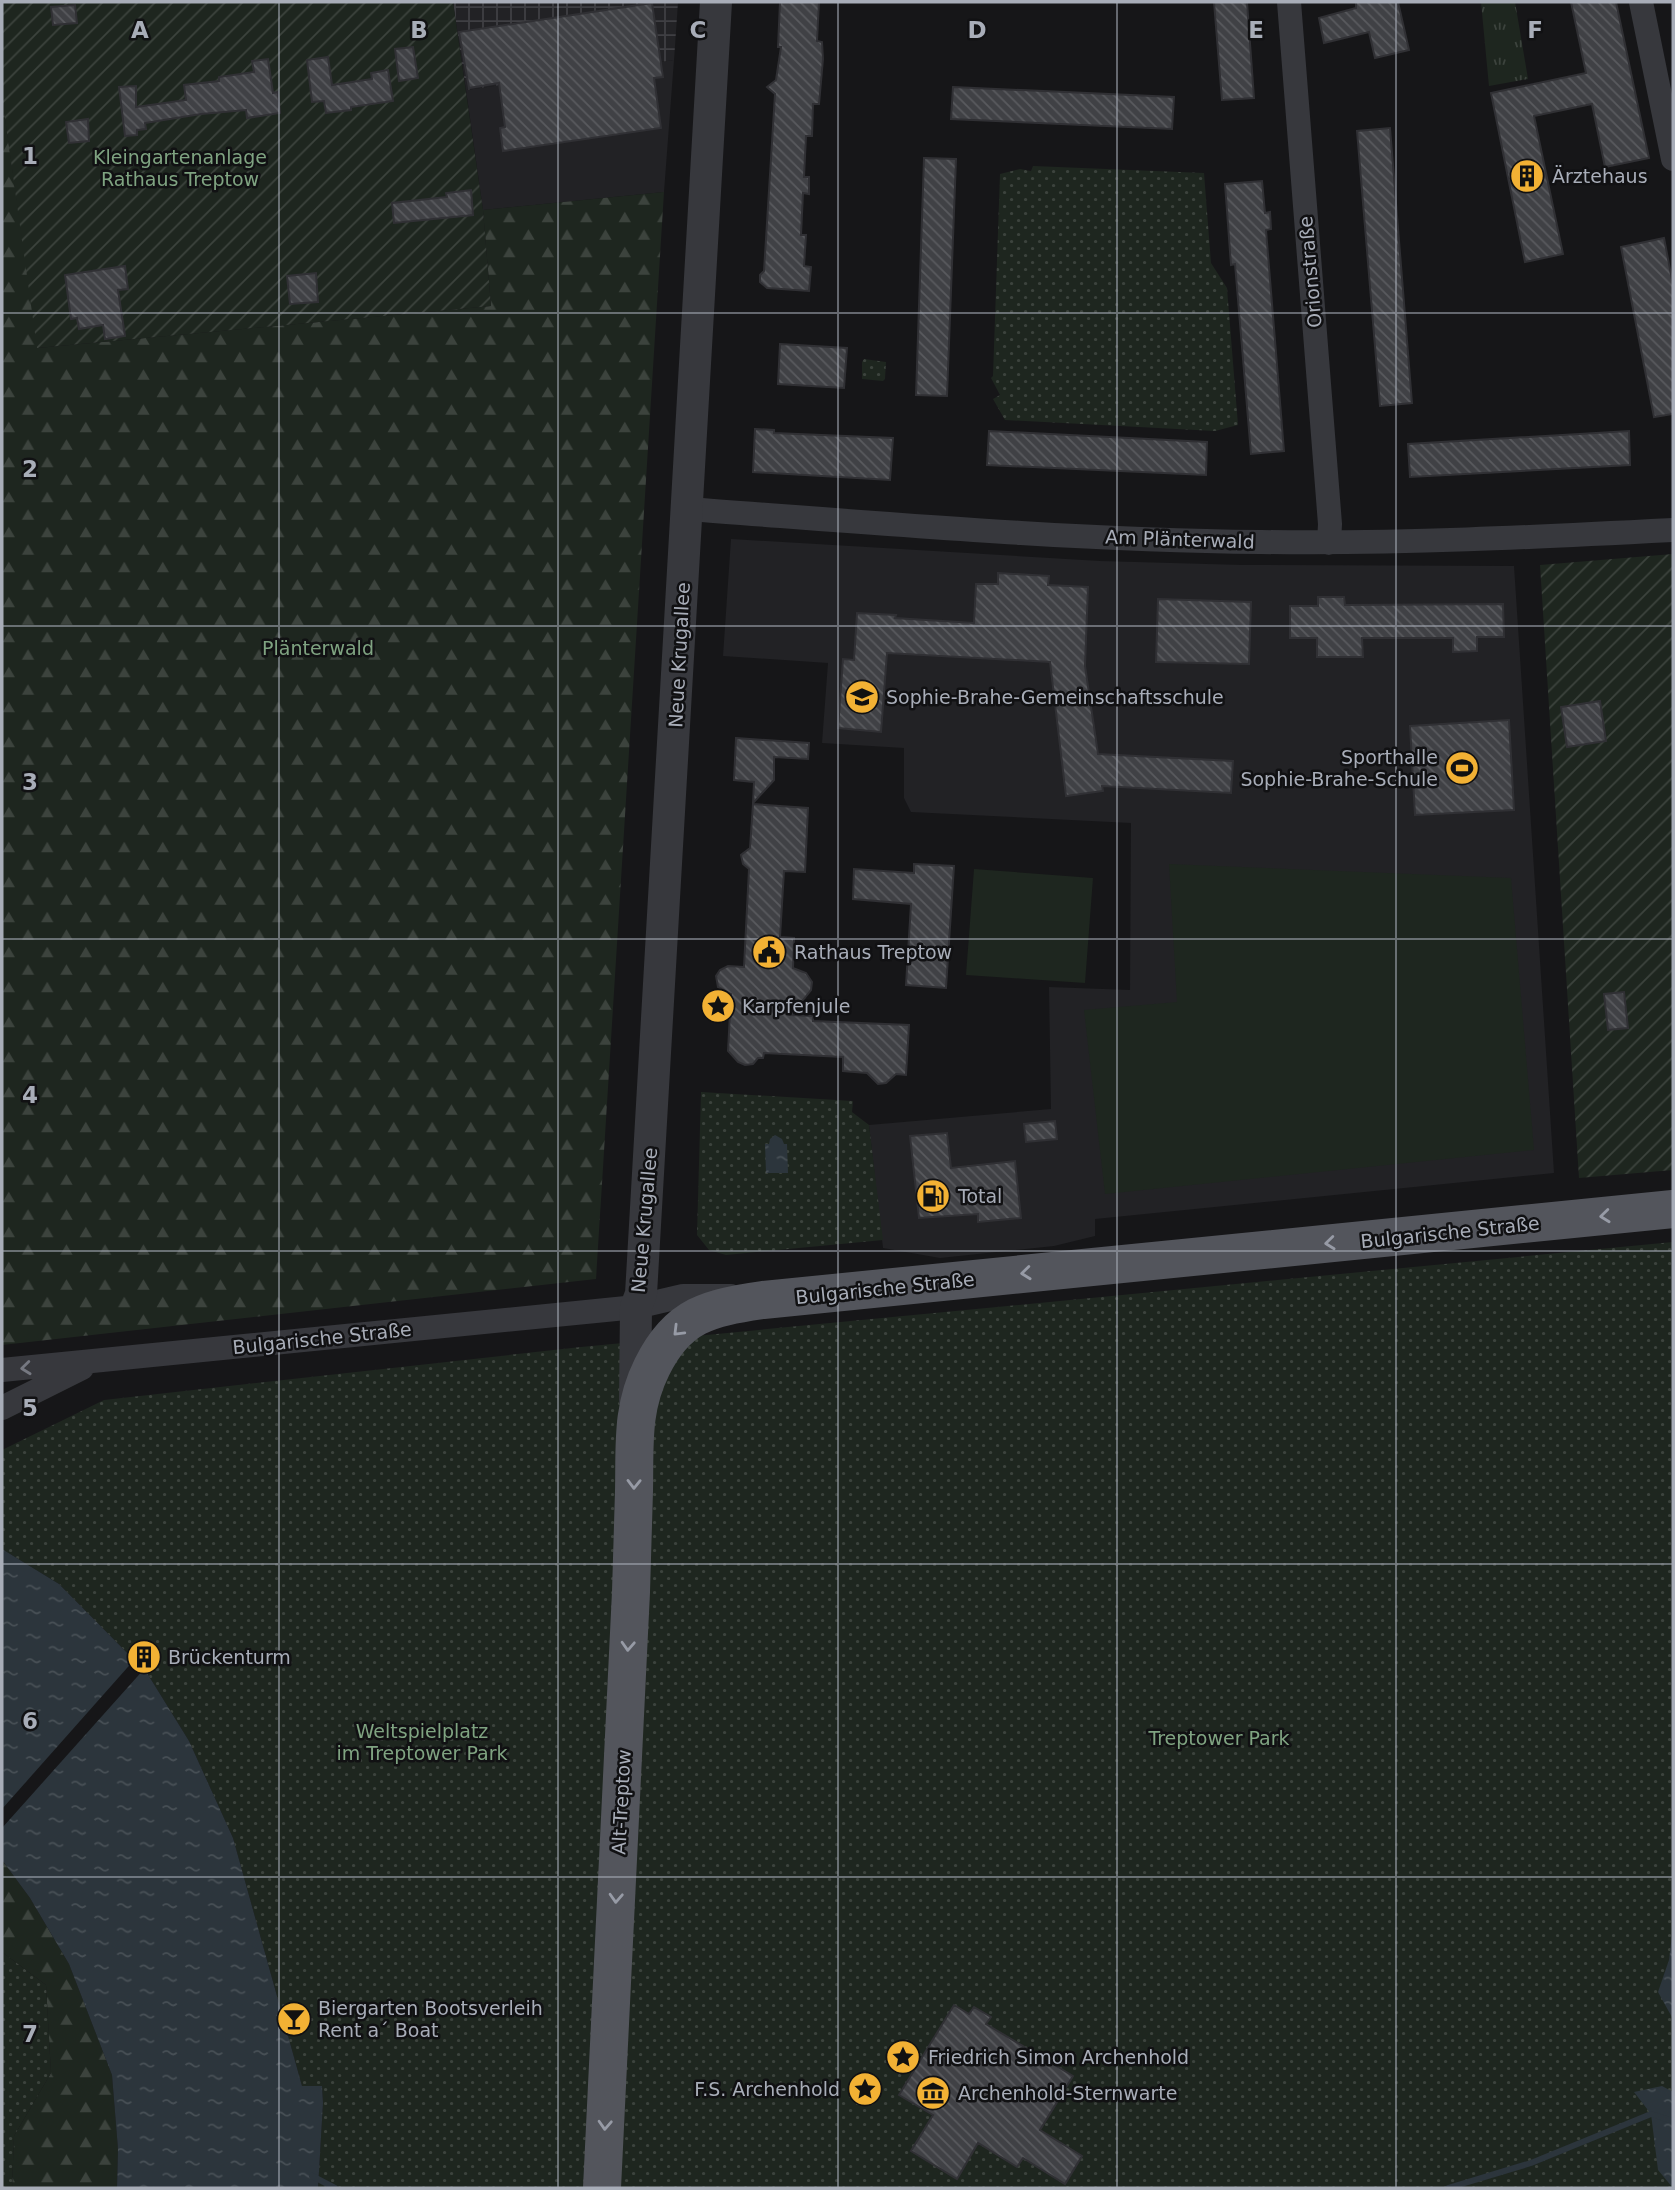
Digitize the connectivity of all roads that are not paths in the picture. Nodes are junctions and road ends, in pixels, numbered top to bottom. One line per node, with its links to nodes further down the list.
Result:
1 (716, 2): 5 (street, Neue Krugallee)
2 (1289, 2): 7 (street, Orionstraße)
3 (1641, 2): 4 (street)
4 (1673, 159)
5 (687, 509): 7 (street, Am Plänterwald); 10 (street, Neue Krugallee)
6 (1673, 530): 7 (street, Am Plänterwald)
7 (1329, 542)
8 (1673, 1209): 9 (main road, Bulgarische Straße, one-way to 9)
9 (763, 1300): 10 (street, Bulgarische Straße); 14 (main road, Alt-Treptow, one-way to 14)
10 (636, 1307): 11 (street, Bulgarische Straße); 14 (street, Alt-Treptow)
11 (98, 1359): 12 (street, Bulgarische Straße, one-way to 12); 13 (street, Bulgarische Straße)
12 (2, 1370)
13 (2, 1408)
14 (635, 1416): 15 (main road, Alt-Treptow, one-way to 15)
15 (602, 2188)

